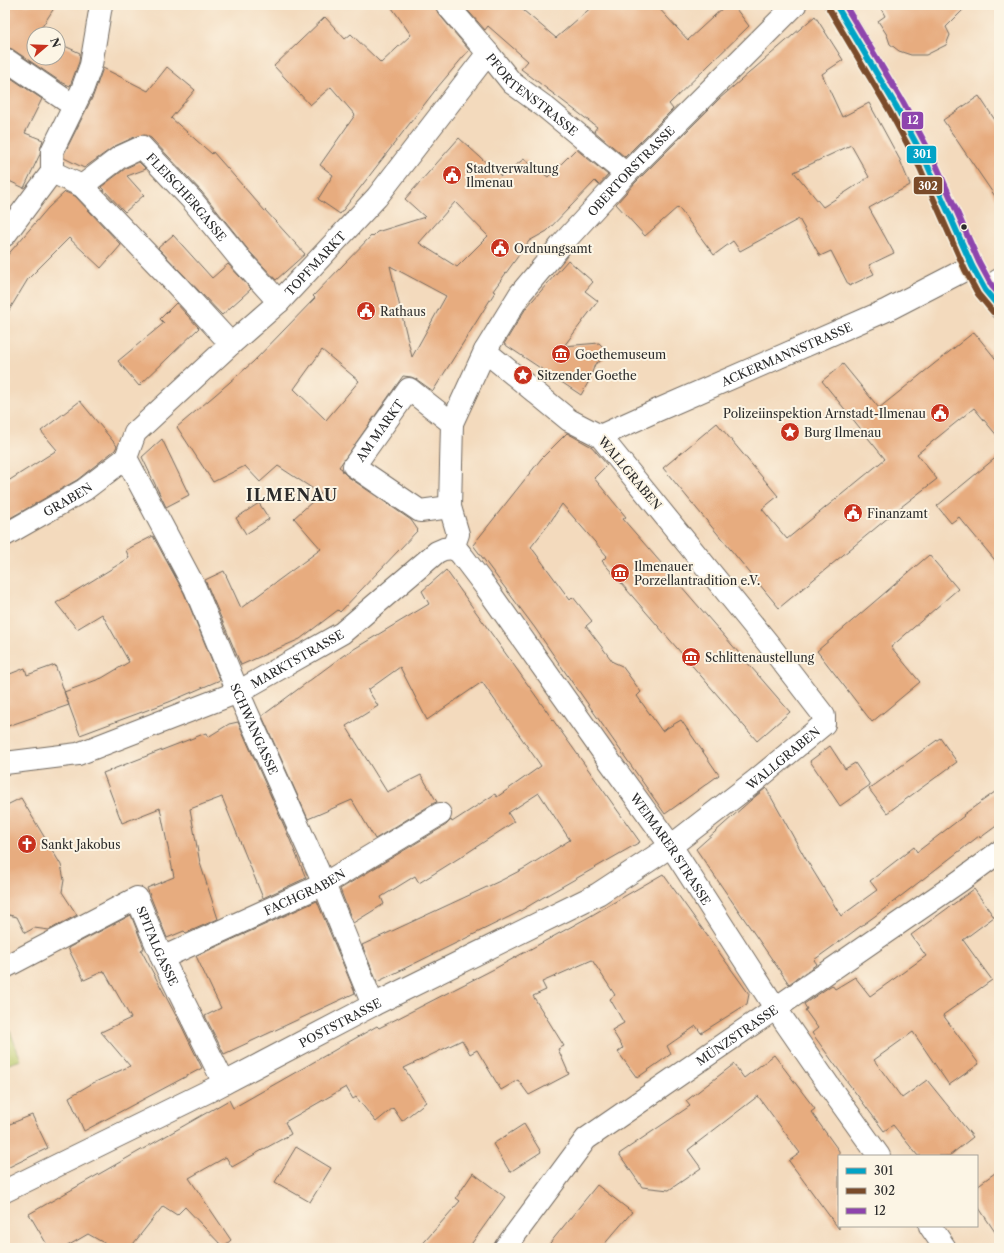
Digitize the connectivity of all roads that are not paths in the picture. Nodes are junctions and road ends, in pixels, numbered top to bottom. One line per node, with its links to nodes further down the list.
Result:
1 (101, 5): 7 (street)
2 (447, 5): 5 (street, PFORTENSTRASSE)
3 (795, 5): 9 (street, OBERTORSTRASSE)
4 (836, 5): 12 (street)
5 (488, 53): 9 (street, PFORTENSTRASSE); 14 (street, TOPFMARKT)
6 (5, 59): 7 (street)
7 (74, 106): 8 (street)
8 (52, 172): 10 (street); 11 (street)
9 (626, 174): 17 (street, OBERTORSTRASSE)
10 (82, 186): 14 (street, FLEISCHERGASSE); 16 (street)
11 (5, 235)
12 (972, 266): 13 (street); 19 (street, ACKERMANNSTRASSE)
13 (992, 285): 15 (street)
14 (279, 302): 16 (street, TOPFMARKT)
15 (999, 307)
16 (231, 344): 20 (street, TOPFMARKT)
17 (485, 351): 18 (street); 19 (street, WALLGRABEN)
18 (452, 423): 21 (street); 21 (street, AM MARKT)
19 (600, 436): 27 (street, WALLGRABEN)
20 (126, 458): 22 (street, GRABEN); 24 (street, SCHWANGASSE)
21 (450, 507): 23 (street)
22 (5, 534)
23 (453, 548): 24 (street, MARKTSTRASSE); 27 (street, WEIMARER STRASSE)
24 (238, 692): 25 (street, MARKTSTRASSE); 29 (street, SCHWANGASSE)
25 (5, 763)
26 (440, 814): 29 (street, FACHGRABEN)
27 (671, 846): 32 (street, POSTSTRASSE); 33 (street, WEIMARER STRASSE)
28 (999, 852): 33 (street, MÜNZSTRASSE)
29 (324, 884): 30 (street, FACHGRABEN); 32 (street, SCHWANGASSE)
30 (162, 958): 31 (street, SPITALGASSE); 34 (street, SPITALGASSE)
31 (5, 967)
32 (373, 1005): 34 (street, POSTSTRASSE)
33 (776, 1009): 35 (street, WEIMARER STRASSE); 38 (street, MÜNZSTRASSE)
34 (224, 1083): 36 (street, POSTSTRASSE)
35 (878, 1155)
36 (5, 1191)
37 (931, 1227): 39 (street)
38 (505, 1248)
39 (945, 1248)

